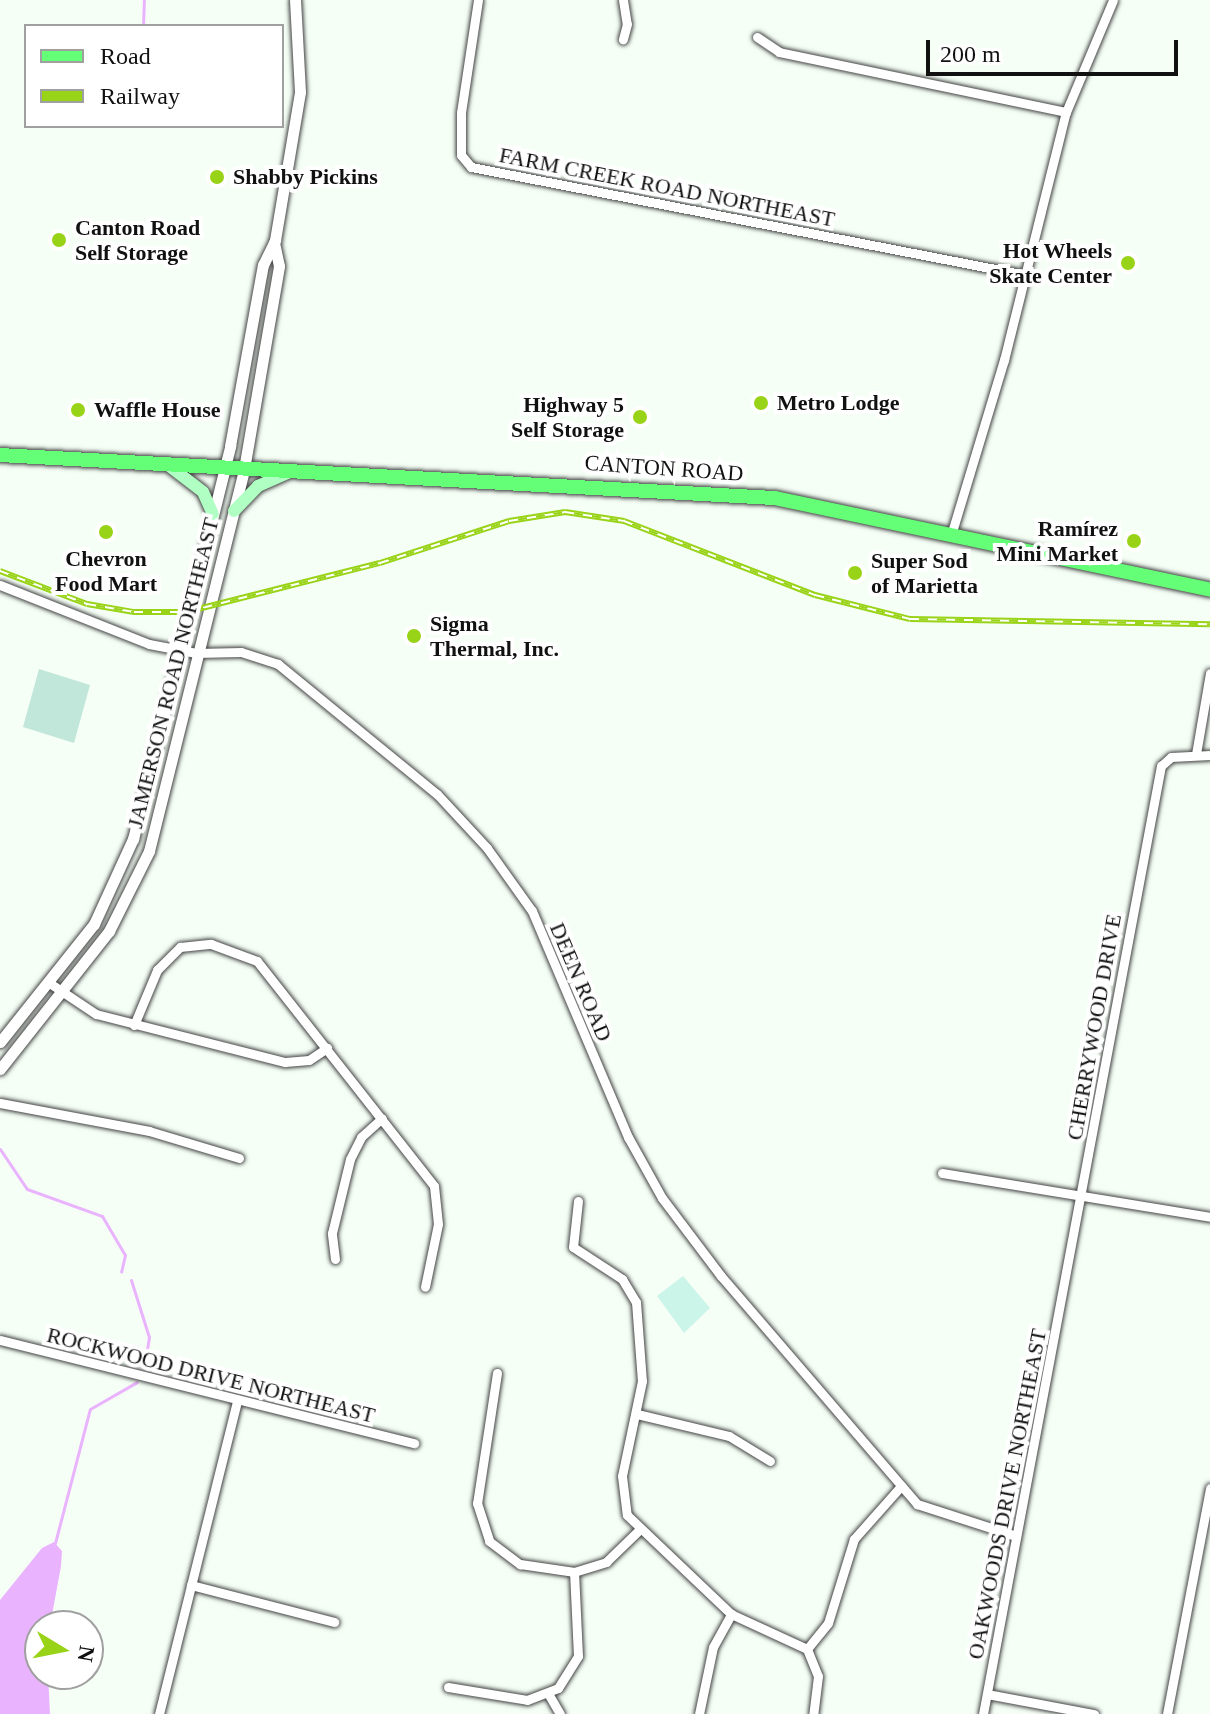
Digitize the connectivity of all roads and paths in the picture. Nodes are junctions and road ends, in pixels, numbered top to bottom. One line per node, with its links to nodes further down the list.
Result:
1 (295, 0): 8 (street, JAMERSON ROAD NORTHEAST)
2 (478, 0): 9 (street, FARM CREEK ROAD NORTHEAST)
3 (623, 0): 6 (street)
4 (1113, 0): 7 (street)
5 (757, 37): 7 (street)
6 (623, 39)
7 (1066, 112): 9 (street)
8 (274, 243): 12 (street, JAMERSON ROAD NORTHEAST); 13 (street, JAMERSON ROAD NORTHEAST)
9 (1026, 275): 17 (street)
10 (0, 455): 11 (main road, CANTON ROAD)
11 (168, 465): 12 (main road, CANTON ROAD); 16 (main road)
12 (224, 468): 13 (main road, CANTON ROAD); 16 (street, JAMERSON ROAD NORTHEAST)
13 (244, 469): 14 (main road, CANTON ROAD); 15 (street, JAMERSON ROAD NORTHEAST)
14 (290, 471): 15 (main road); 17 (main road, CANTON ROAD)
15 (234, 511): 21 (street, JAMERSON ROAD NORTHEAST)
16 (213, 514): 20 (street, JAMERSON ROAD NORTHEAST)
17 (952, 532): 19 (main road, CANTON ROAD)
18 (0, 585): 20 (street, DEEN ROAD)
19 (1210, 590)
20 (177, 649): 21 (street, DEEN ROAD); 25 (street, JAMERSON ROAD NORTHEAST)
21 (196, 653): 26 (street, JAMERSON ROAD NORTHEAST); 47 (street, DEEN ROAD)
22 (1210, 673): 23 (street)
23 (1196, 754): 24 (street); 35 (street, CHERRYWOOD DRIVE)
24 (1210, 755)
25 (48, 982): 26 (street); 28 (street, JAMERSON ROAD NORTHEAST)
26 (60, 992): 27 (street); 30 (street, JAMERSON ROAD NORTHEAST)
27 (134, 1025): 29 (street); 29 (street)
28 (0, 1042)
29 (327, 1048): 32 (street)
30 (0, 1069)
31 (0, 1103): 33 (street)
32 (382, 1118): 38 (street); 40 (street)
33 (239, 1158)
34 (942, 1173): 35 (street)
35 (1082, 1195): 37 (street); 39 (street, CHERRYWOOD DRIVE)
36 (578, 1201): 44 (street)
37 (1210, 1217)
38 (335, 1259)
39 (1066, 1281): 50 (street, OAKWOODS DRIVE NORTHEAST)
40 (425, 1287)
41 (0, 1340): 43 (street, ROCKWOOD DRIVE NORTHEAST)
42 (497, 1373): 51 (street)
43 (237, 1400): 45 (street, ROCKWOOD DRIVE NORTHEAST); 52 (street)
44 (637, 1414): 46 (street); 49 (street)
45 (414, 1443)
46 (770, 1461)
47 (901, 1486): 50 (street, DEEN ROAD); 55 (street)
48 (1210, 1488): 65 (street)
49 (639, 1530): 51 (street); 53 (street)
50 (1016, 1536): 57 (street, OAKWOODS DRIVE NORTHEAST)
51 (574, 1572): 58 (street)
52 (191, 1585): 54 (street); 59 (street)
53 (731, 1614): 55 (street); 61 (street)
54 (334, 1622)
55 (807, 1649): 62 (street)
56 (448, 1687): 58 (street)
57 (987, 1694): 63 (street, OAKWOODS DRIVE NORTHEAST); 64 (street)
58 (549, 1695): 60 (street)
59 (159, 1714)
60 (560, 1714)
61 (699, 1714)
62 (813, 1714)
63 (983, 1714)
64 (1094, 1714)
65 (1167, 1714)

